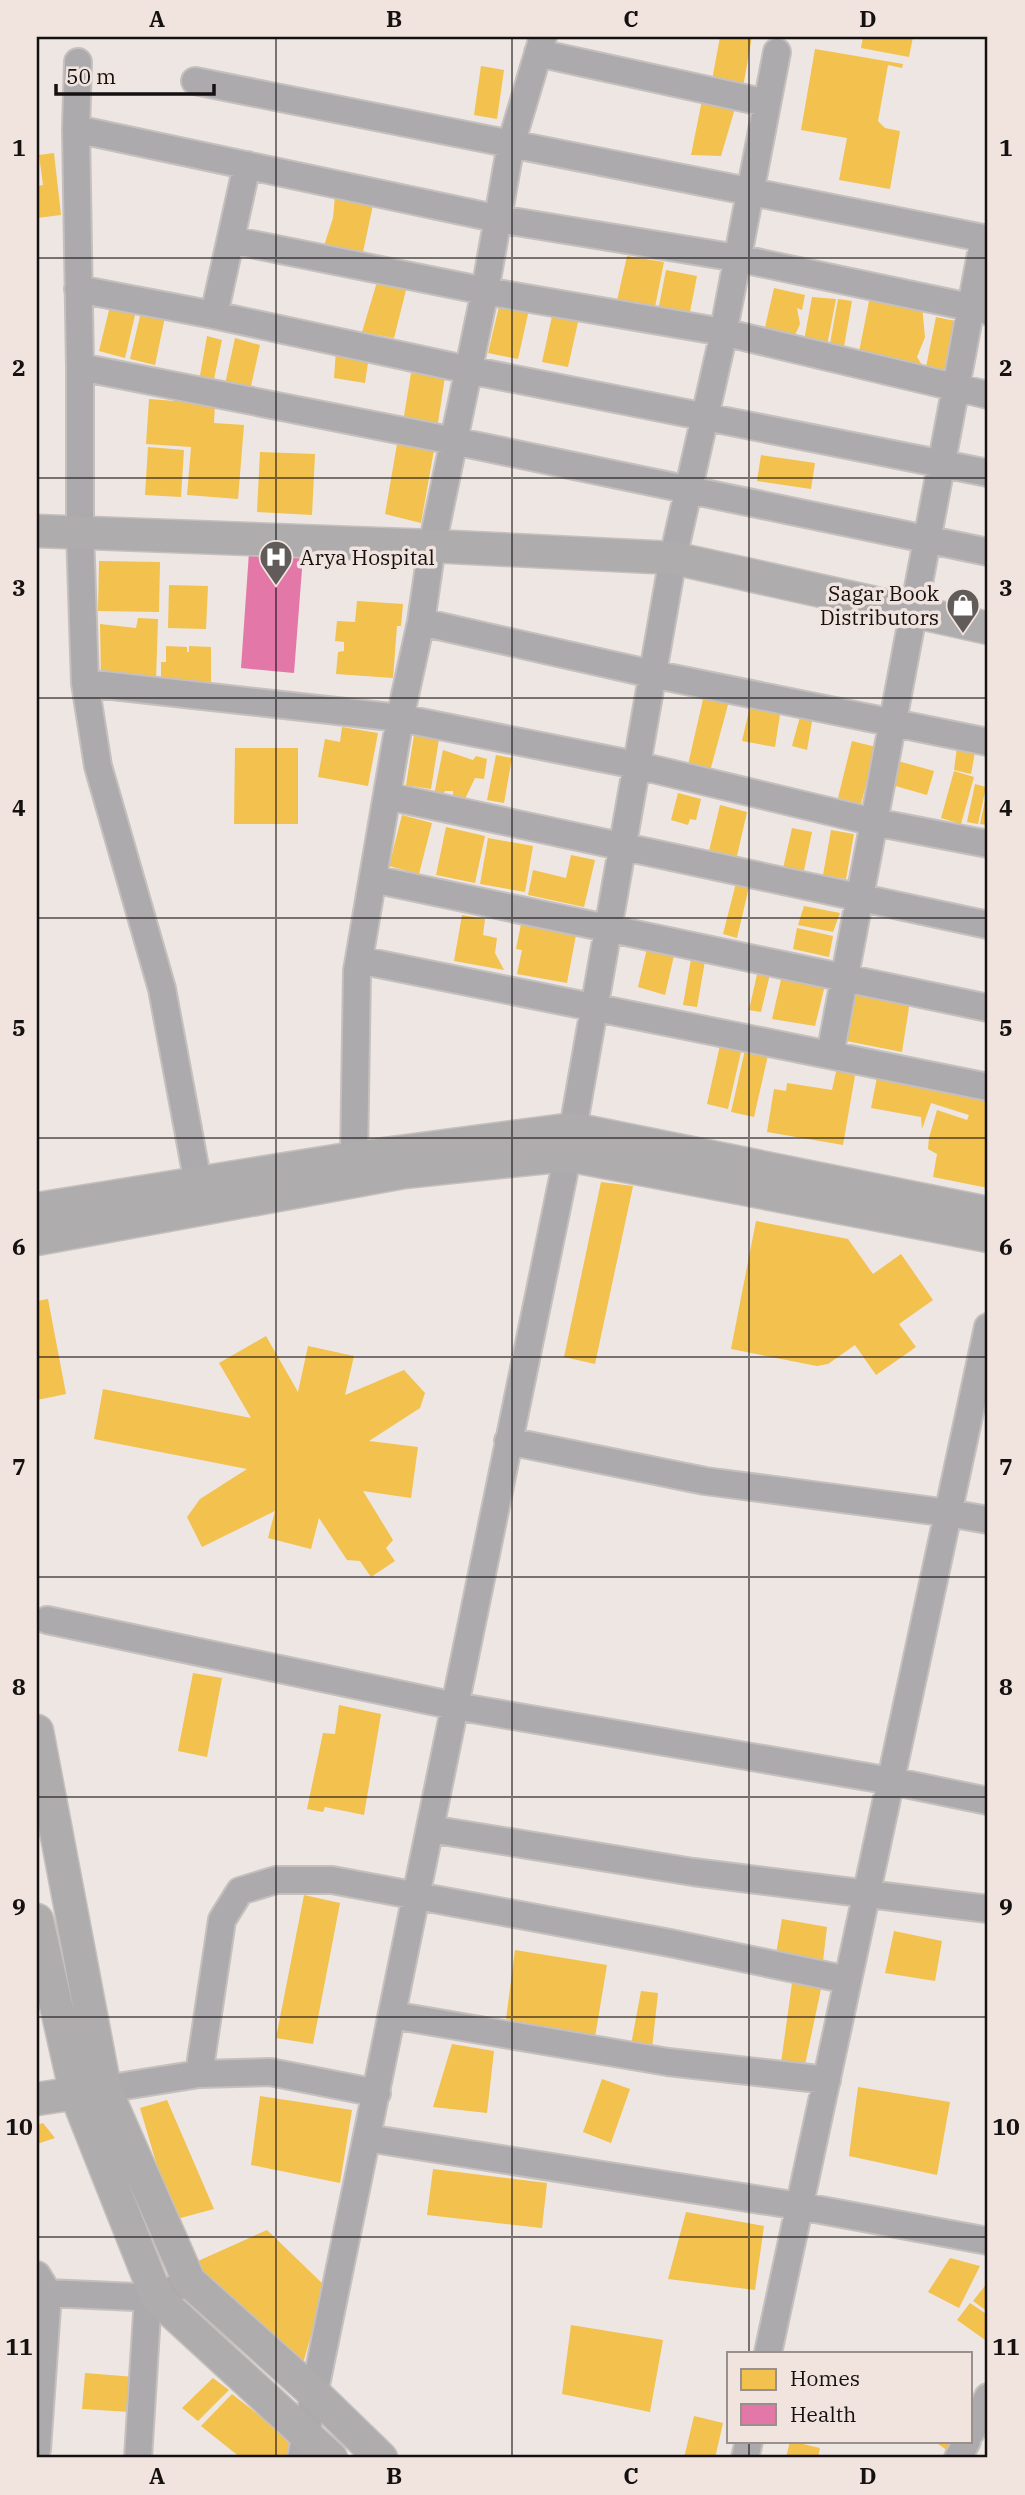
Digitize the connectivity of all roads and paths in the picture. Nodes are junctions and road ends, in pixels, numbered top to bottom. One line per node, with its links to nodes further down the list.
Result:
1 (540, 45): 5 (street); 7 (street)
2 (777, 52): 5 (street)
3 (79, 62): 6 (street)
4 (195, 81): 7 (street)
5 (767, 103): 9 (street)
6 (76, 129): 8 (street); 14 (street)
7 (511, 144): 9 (street); 10 (street)
8 (247, 165): 10 (street); 12 (street)
9 (749, 191): 11 (street); 13 (street)
10 (499, 219): 13 (street); 15 (street)
11 (986, 238): 16 (street)
12 (232, 240): 15 (street); 17 (street)
13 (737, 258): 16 (street); 18 (street)
14 (78, 289): 17 (street); 19 (street)
15 (485, 290): 18 (street); 20 (street)
16 (980, 310): 21 (street)
17 (214, 315): 20 (street)
18 (723, 332): 21 (street); 23 (street)
19 (80, 368): 24 (street); 29 (street)
20 (469, 370): 23 (street); 24 (street)
21 (956, 387): 22 (street); 25 (street)
22 (988, 395)
23 (705, 416): 25 (street); 27 (street)
24 (454, 441): 27 (street); 31 (street)
25 (942, 464): 26 (street); 30 (street)
26 (988, 473)
27 (688, 491): 30 (street); 33 (street)
28 (37, 531): 29 (main road)
29 (80, 531): 31 (main road); 38 (street)
30 (927, 540): 32 (street); 34 (street)
31 (432, 546): 33 (main road); 35 (street)
32 (988, 552)
33 (673, 558): 34 (main road); 37 (street)
34 (914, 612): 36 (main road); 40 (street)
35 (421, 622): 37 (street); 39 (street)
36 (988, 628)
37 (652, 674): 40 (street); 42 (street)
38 (85, 683): 39 (street); 59 (street)
39 (400, 718): 42 (street); 43 (street)
40 (893, 723): 41 (street); 44 (street)
41 (988, 742)
42 (636, 765): 44 (street); 46 (street)
43 (387, 796): 46 (street); 47 (street)
44 (874, 822): 45 (street); 48 (street)
45 (988, 844)
46 (622, 846): 48 (street); 50 (street)
47 (373, 879): 50 (street); 51 (street)
48 (860, 897): 49 (street); 52 (street)
49 (988, 925)
50 (607, 928): 52 (street); 53 (street)
51 (359, 960): 53 (street); 58 (street)
52 (845, 978): 54 (street); 55 (street)
53 (593, 1007): 55 (street); 57 (street)
54 (988, 1008)
55 (830, 1055): 56 (street)
56 (988, 1087)
57 (570, 1142): 58 (main road); 61 (main road); 62 (main road); 66 (street)
58 (355, 1170): 59 (main road); 63 (main road)
59 (198, 1183): 60 (main road)
60 (37, 1209)
61 (988, 1213)
62 (988, 1236)
63 (37, 1239)
64 (988, 1326): 65 (street)
65 (978, 1425): 67 (street)
66 (509, 1441): 67 (street); 70 (street)
67 (949, 1513): 68 (street); 72 (street)
68 (988, 1520)
69 (40, 1619): 70 (street)
70 (455, 1706): 72 (street); 74 (street)
71 (37, 1731): 84 (main road)
72 (891, 1781): 73 (street); 76 (street)
73 (988, 1801)
74 (430, 1829): 75 (street); 76 (street)
75 (416, 1894): 80 (street); 81 (street); 82 (street)
76 (867, 1894): 77 (street); 80 (street)
77 (988, 1909)
78 (37, 1920): 79 (main road)
79 (43, 1976): 84 (main road)
80 (848, 1980): 83 (street)
81 (392, 2015): 83 (street); 85 (street)
82 (199, 2074): 84 (street); 85 (street)
83 (827, 2080): 88 (street)
84 (91, 2091): 86 (main road); 90 (main road); 92 (main road)
85 (377, 2092): 87 (street)
86 (37, 2099)
87 (367, 2138): 88 (street); 94 (street)
88 (799, 2206): 89 (street); 93 (street)
89 (986, 2236)
90 (189, 2281): 92 (street); 94 (main road)
91 (42, 2284): 92 (street); 99 (street)
92 (152, 2298): 98 (main road); 100 (street)
93 (768, 2352)
94 (316, 2394): 98 (street); 102 (main road)
95 (988, 2397): 96 (street)
96 (972, 2430)
97 (966, 2442): 103 (street)
98 (304, 2447): 101 (main road)
99 (37, 2449)
100 (138, 2458)
101 (331, 2458)
102 (381, 2458)
103 (958, 2458)

